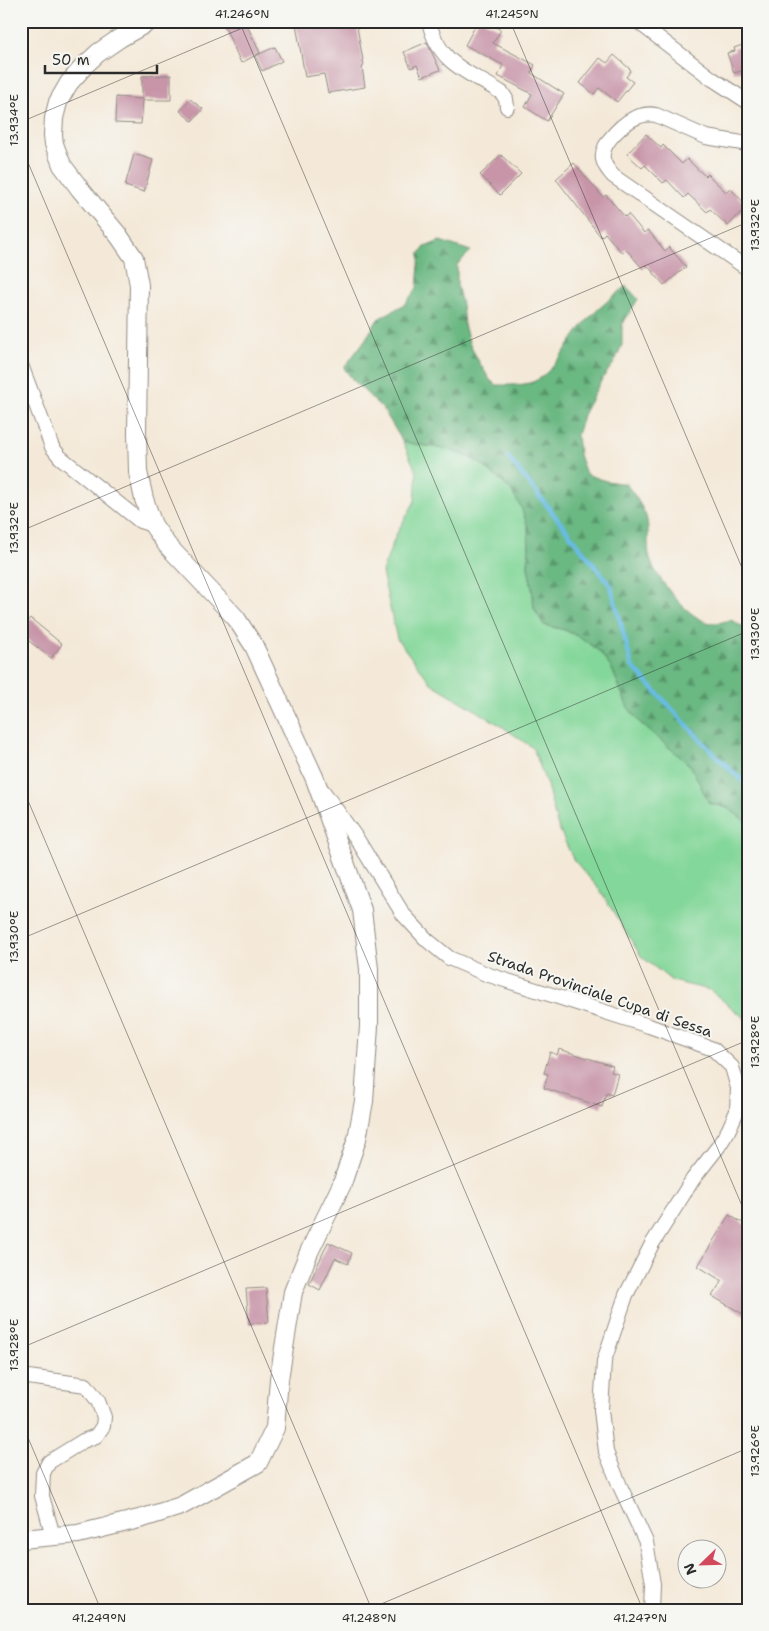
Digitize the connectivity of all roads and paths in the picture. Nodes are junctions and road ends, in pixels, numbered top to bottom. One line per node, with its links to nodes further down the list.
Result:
1 (150, 21): 9 (street)
2 (429, 21): 5 (street)
3 (637, 21): 4 (street)
4 (748, 102)
5 (507, 107)
6 (748, 144): 7 (street)
7 (748, 269)
8 (21, 365): 9 (street)
9 (153, 525): 10 (street)
10 (315, 779): 12 (street); 14 (street, Strada Provinciale Cupa di Sessa)
11 (21, 1376): 12 (street)
12 (53, 1536): 13 (street)
13 (21, 1540)
14 (652, 1610)

